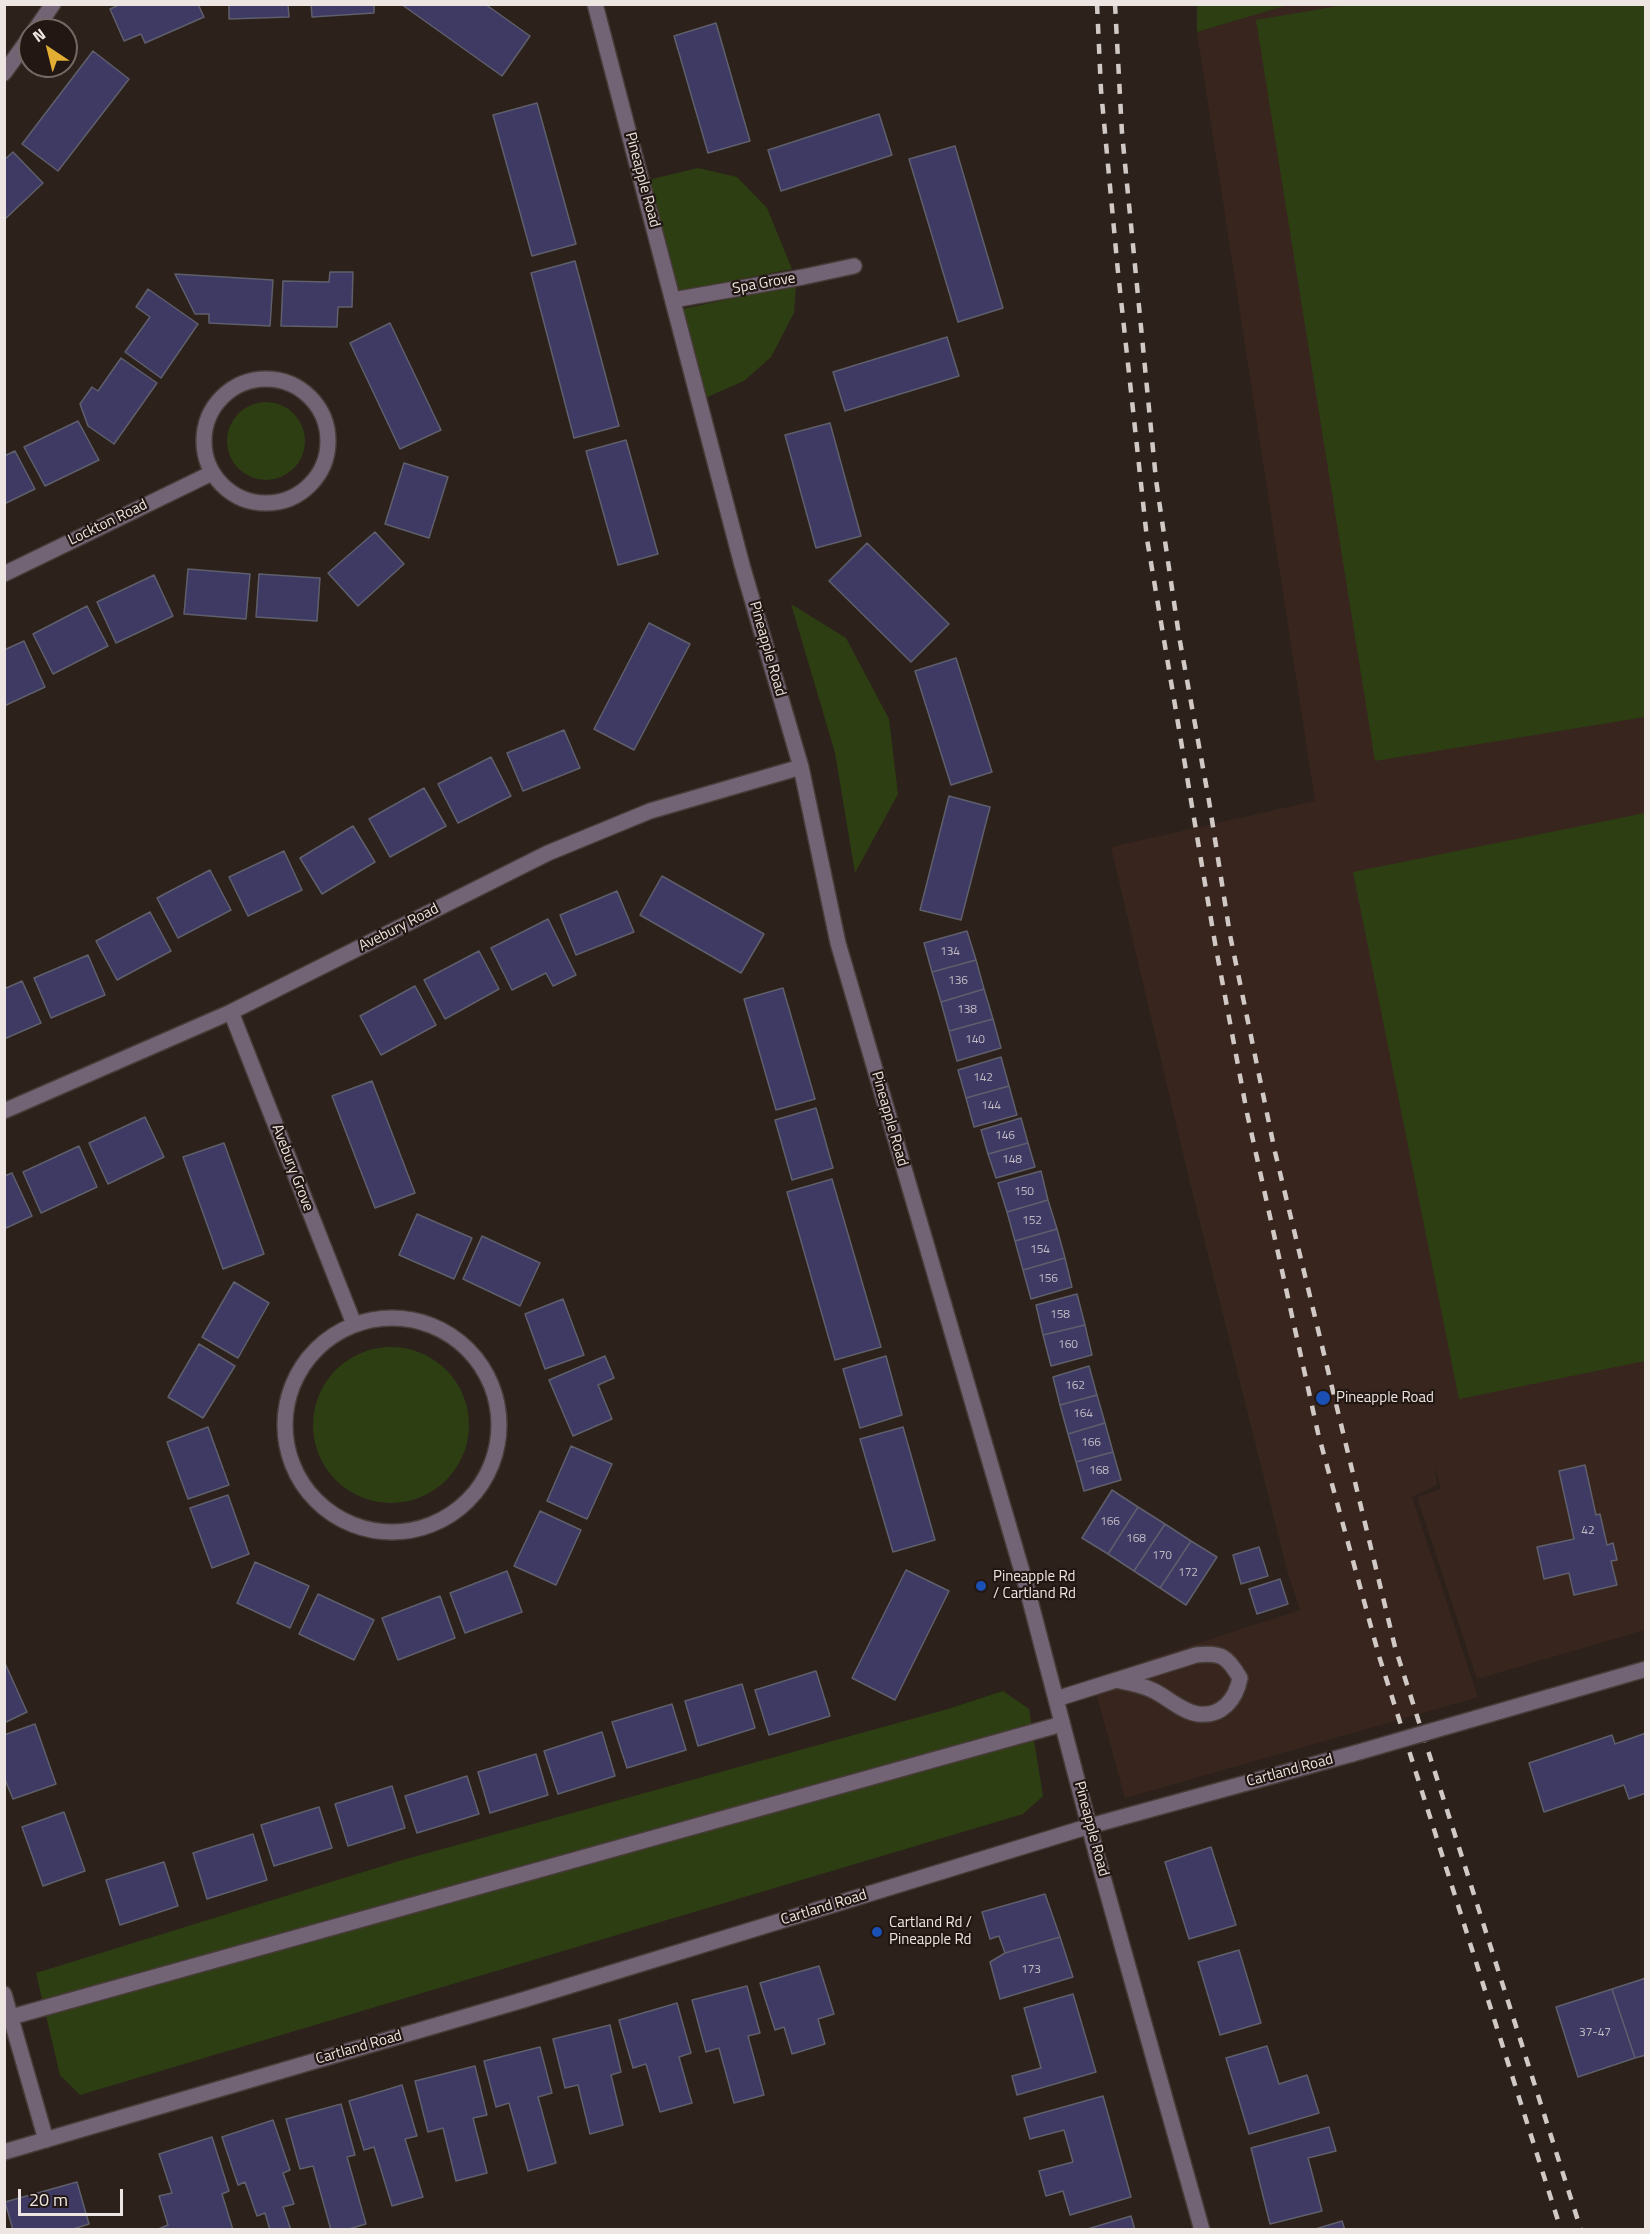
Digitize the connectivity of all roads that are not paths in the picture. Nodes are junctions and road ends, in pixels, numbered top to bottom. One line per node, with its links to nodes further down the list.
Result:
1 (53, 4): 3 (street)
2 (595, 4): 7 (street, Pineapple Road)
3 (43, 18)
4 (18, 54): 5 (street)
5 (4, 73)
6 (854, 266): 7 (street, Spa Grove)
7 (673, 300): 10 (street, Pineapple Road)
8 (212, 473): 8 (street); 9 (street, Lockton Road)
9 (4, 574)
10 (801, 767): 11 (street, Avebury Road); 16 (street, Pineapple Road)
11 (231, 1012): 12 (street, Avebury Road); 13 (street, Avebury Grove)
12 (4, 1111)
13 (354, 1324): 13 (street)
14 (1646, 1669): 18 (street, Cartland Road, bridge)
15 (1120, 1681): 15 (street); 16 (street)
16 (1056, 1699): 17 (street, Pineapple Road)
17 (1062, 1724): 18 (street, Pineapple Road); 20 (street)
18 (1090, 1826): 21 (street, Cartland Road); 23 (street, Pineapple Road)
19 (4, 1994): 20 (street)
20 (8, 2018): 21 (street)
21 (46, 2140): 22 (street, Cartland Road)
22 (4, 2152)
23 (1202, 2229)

